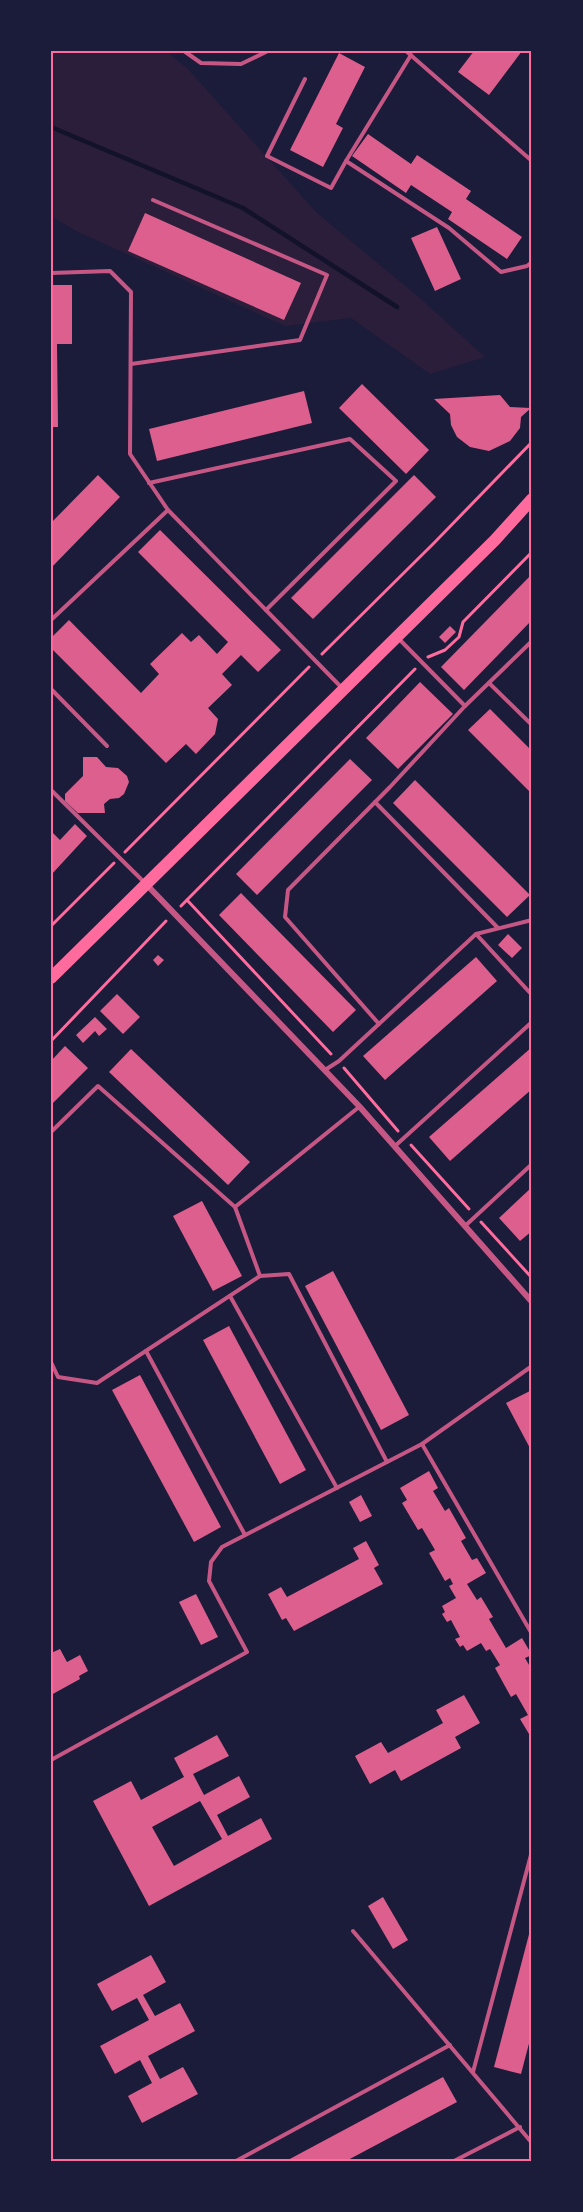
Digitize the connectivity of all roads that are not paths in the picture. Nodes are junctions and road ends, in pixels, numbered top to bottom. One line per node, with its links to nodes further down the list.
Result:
1 (184, 51): 2 (lane)
2 (268, 51)
3 (406, 51): 4 (lane)
4 (411, 55): 6 (lane); 7 (lane)
5 (305, 79): 7 (lane)
6 (532, 161)
7 (346, 162): 9 (lane)
8 (153, 200): 11 (lane)
9 (532, 262)
10 (51, 273): 11 (lane)
11 (131, 364): 12 (lane)
12 (149, 483): 14 (lane); 15 (lane)
13 (532, 499): 17 (main road)
14 (168, 510): 15 (lane); 16 (lane)
15 (266, 610): 21 (lane)
16 (51, 620)
17 (397, 636): 21 (main road); 22 (lane)
18 (532, 641): 19 (lane)
19 (489, 683): 22 (lane); 23 (lane)
20 (51, 689): 24 (lane)
21 (343, 689): 27 (main road)
22 (465, 706): 26 (lane)
23 (532, 725)
24 (107, 746)
25 (51, 790): 27 (lane)
26 (375, 802): 29 (lane); 34 (lane)
27 (146, 883): 31 (main road); 35 (street)
28 (532, 920): 29 (lane)
29 (499, 928): 30 (lane)
30 (476, 934): 32 (lane); 34 (lane)
31 (51, 978)
32 (532, 995)
33 (532, 1022): 38 (lane)
34 (379, 1024): 35 (lane)
35 (325, 1070): 36 (street)
36 (359, 1106): 38 (street); 40 (lane)
37 (51, 1132): 40 (lane)
38 (395, 1146): 41 (street)
39 (532, 1164): 41 (lane)
40 (235, 1207): 42 (lane)
41 (465, 1226): 44 (street)
42 (260, 1276): 43 (lane); 50 (lane)
43 (230, 1296): 45 (lane); 51 (lane)
44 (532, 1302)
45 (146, 1351): 48 (lane); 52 (lane)
46 (51, 1362): 48 (lane)
47 (532, 1366): 49 (lane)
48 (53, 1371)
49 (422, 1444): 50 (lane); 53 (lane)
50 (387, 1462): 51 (lane)
51 (337, 1488): 52 (lane)
52 (245, 1535): 54 (lane)
53 (532, 1634)
54 (51, 1760)
55 (532, 1851): 58 (lane)
56 (353, 1931): 57 (lane)
57 (450, 2045): 58 (lane); 61 (lane)
58 (473, 2072): 59 (lane)
59 (520, 2127): 60 (lane); 62 (lane)
60 (532, 2143)
61 (236, 2161)
62 (454, 2161)

